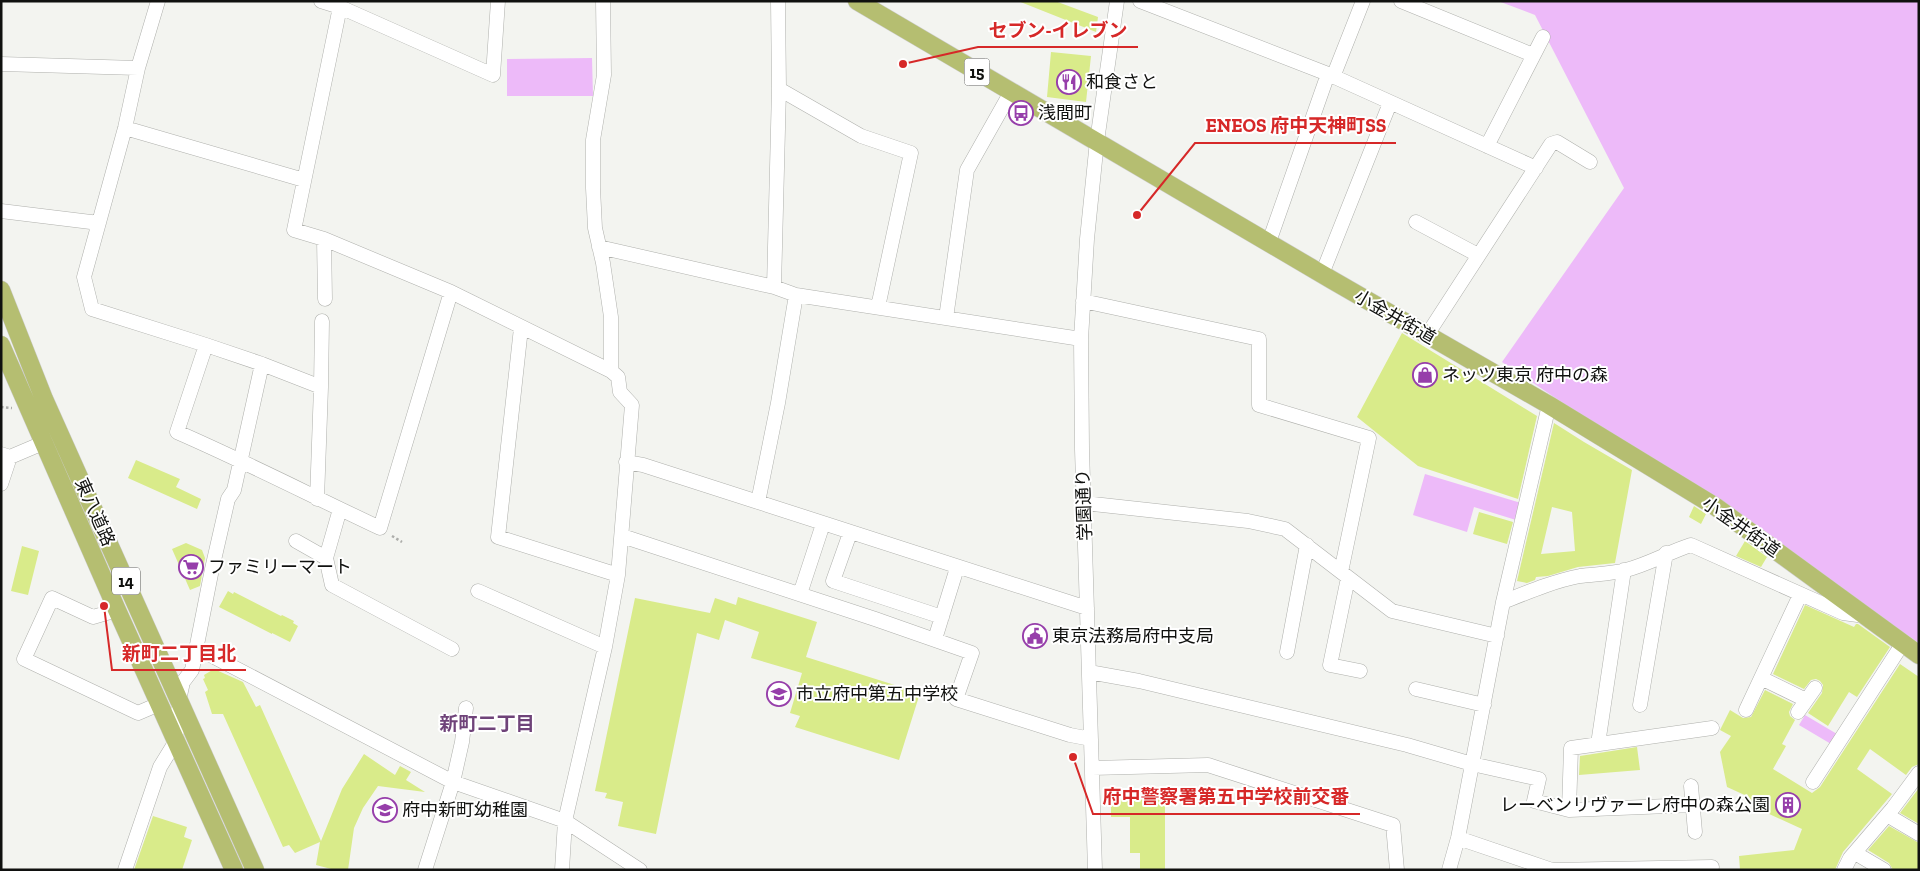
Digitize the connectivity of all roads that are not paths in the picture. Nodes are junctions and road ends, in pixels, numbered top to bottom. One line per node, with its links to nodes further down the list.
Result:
1 (158, 1): 15 (street)
2 (321, 1): 11 (street)
3 (498, 1): 11 (street)
4 (603, 1): 31 (street)
5 (778, 1): 17 (street)
6 (857, 1): 18 (main road, 小金井街道 / 15)
7 (1117, 1): 21 (street, 学園通り)
8 (1140, 1): 16 (street)
9 (1363, 1): 16 (street)
10 (1401, 1): 13 (street)
11 (340, 7): 25 (street)
12 (1543, 37): 13 (street)
13 (1533, 55): 22 (street)
14 (1, 64): 15 (street)
15 (138, 68): 20 (street)
16 (1330, 76): 19 (street); 30 (street)
17 (779, 90): 34 (street); 40 (street)
18 (1011, 92): 21 (main road, 小金井街道 / 15); 41 (street)
19 (1390, 103): 22 (street); 33 (street)
20 (125, 128): 25 (street); 28 (street)
21 (1097, 141): 30 (main road, 小金井街道 / 15); 39 (street, 学園通り)
22 (1487, 146): 24 (street)
23 (1590, 162): 24 (street)
24 (1536, 168): 32 (street)
25 (304, 180): 29 (street)
26 (1, 211): 28 (street)
27 (1416, 222): 32 (street)
28 (99, 223): 47 (street)
29 (324, 239): 36 (street); 38 (street)
30 (1269, 242): 33 (main road, 小金井街道 / 15)
31 (599, 247): 34 (street); 49 (street)
32 (1478, 255): 44 (street)
33 (1322, 274): 44 (main road, 小金井街道 / 15)
34 (774, 287): 37 (street)
35 (1, 290): 95 (main road, 東八道路 / 14)
36 (451, 292): 43 (street); 60 (street)
37 (796, 295): 40 (street); 58 (street)
38 (325, 299)
39 (1083, 301): 45 (street, 学園通り); 71 (street)
40 (878, 307): 41 (street)
41 (946, 318): 45 (street)
42 (322, 321): 50 (street)
43 (521, 328): 49 (street); 70 (street)
44 (1427, 335): 51 (main road, 小金井街道 / 15)
45 (1081, 339): 59 (street, 学園通り)
46 (1, 345): 52 (main road, 東八道路 / 14)
47 (206, 345): 48 (street); 54 (street)
48 (262, 364): 50 (street); 54 (street)
49 (611, 371): 55 (street)
50 (322, 387): 57 (street)
51 (1549, 405): 76 (street); 79 (main road, 小金井街道 / 15)
52 (43, 443): 53 (street); 78 (main road, 東八道路 / 14)
53 (6, 455): 56 (street)
54 (240, 460): 57 (street); 86 (street)
55 (626, 462): 58 (street); 63 (street)
56 (1, 484)
57 (316, 499): 60 (street)
58 (758, 502): 61 (street)
59 (1084, 503): 65 (street); 77 (street, 学園通り)
60 (340, 509): 67 (street)
61 (824, 524): 62 (street); 73 (street)
62 (850, 533): 68 (street); 75 (street)
63 (622, 536): 70 (street); 73 (street)
64 (296, 541): 67 (street)
65 (1307, 545): 71 (street); 88 (street)
66 (1666, 553): 69 (street); 74 (street); 97 (street)
67 (326, 558): 87 (street)
68 (957, 568): 77 (street); 80 (street)
69 (1624, 570): 76 (street); 104 (street)
70 (618, 575): 85 (street)
71 (1345, 575): 82 (street); 90 (street)
72 (478, 591): 85 (street)
73 (800, 594): 81 (street)
74 (1800, 595): 79 (street); 92 (street)
75 (883, 598): 80 (street); 81 (street)
76 (1503, 602): 82 (street)
77 (1087, 608): 91 (street, 学園通り)
78 (117, 610): 96 (main road, 東八道路 / 14); 96 (street)
79 (1866, 616): 84 (main road, 小金井街道 / 15)
80 (942, 617): 83 (street)
81 (875, 619): 83 (street)
82 (1497, 636): 98 (street)
83 (935, 639): 102 (street)
84 (1904, 643): 89 (main road, 小金井街道 / 15); 109 (street)
85 (605, 647): 114 (street)
86 (197, 648): 95 (street); 108 (street)
87 (452, 649)
88 (1287, 652)
89 (1919, 654)
90 (1360, 671)
91 (1089, 672): 102 (street, 学園通り); 105 (street)
92 (1761, 678): 93 (street); 100 (street)
93 (1815, 688)
94 (1416, 689): 98 (street)
95 (179, 700): 103 (street); 122 (main road, 東八道路 / 14)
96 (159, 704): 103 (main road, 東八道路 / 14)
97 (1640, 704)
98 (1484, 705): 105 (street)
99 (466, 708): 108 (street)
100 (1746, 710)
101 (1712, 728): 104 (street)
102 (1091, 739): 106 (street, 学園通り)
103 (176, 741): 120 (street); 121 (main road, 東八道路 / 14)
104 (1598, 744): 112 (street)
105 (1472, 764): 112 (street); 117 (street)
106 (1092, 768): 126 (street, 学園通り); 127 (street)
107 (1919, 773): 113 (street)
108 (453, 782): 114 (street); 123 (street)
109 (1813, 782)
110 (1691, 786): 111 (street)
111 (1692, 805): 112 (street); 115 (street)
112 (1569, 810)
113 (1888, 815): 116 (street); 118 (street)
114 (564, 821): 124 (street); 125 (street)
115 (1695, 832)
116 (1919, 834)
117 (1458, 838): 119 (street); 128 (street)
118 (1855, 853): 129 (street); 130 (street)
119 (1712, 867)
120 (125, 870)
121 (234, 870)
122 (255, 870)
123 (425, 870)
124 (562, 870)
125 (640, 870)
126 (1095, 870)
127 (1397, 870)
128 (1449, 870)
129 (1844, 870)
130 (1884, 870)

